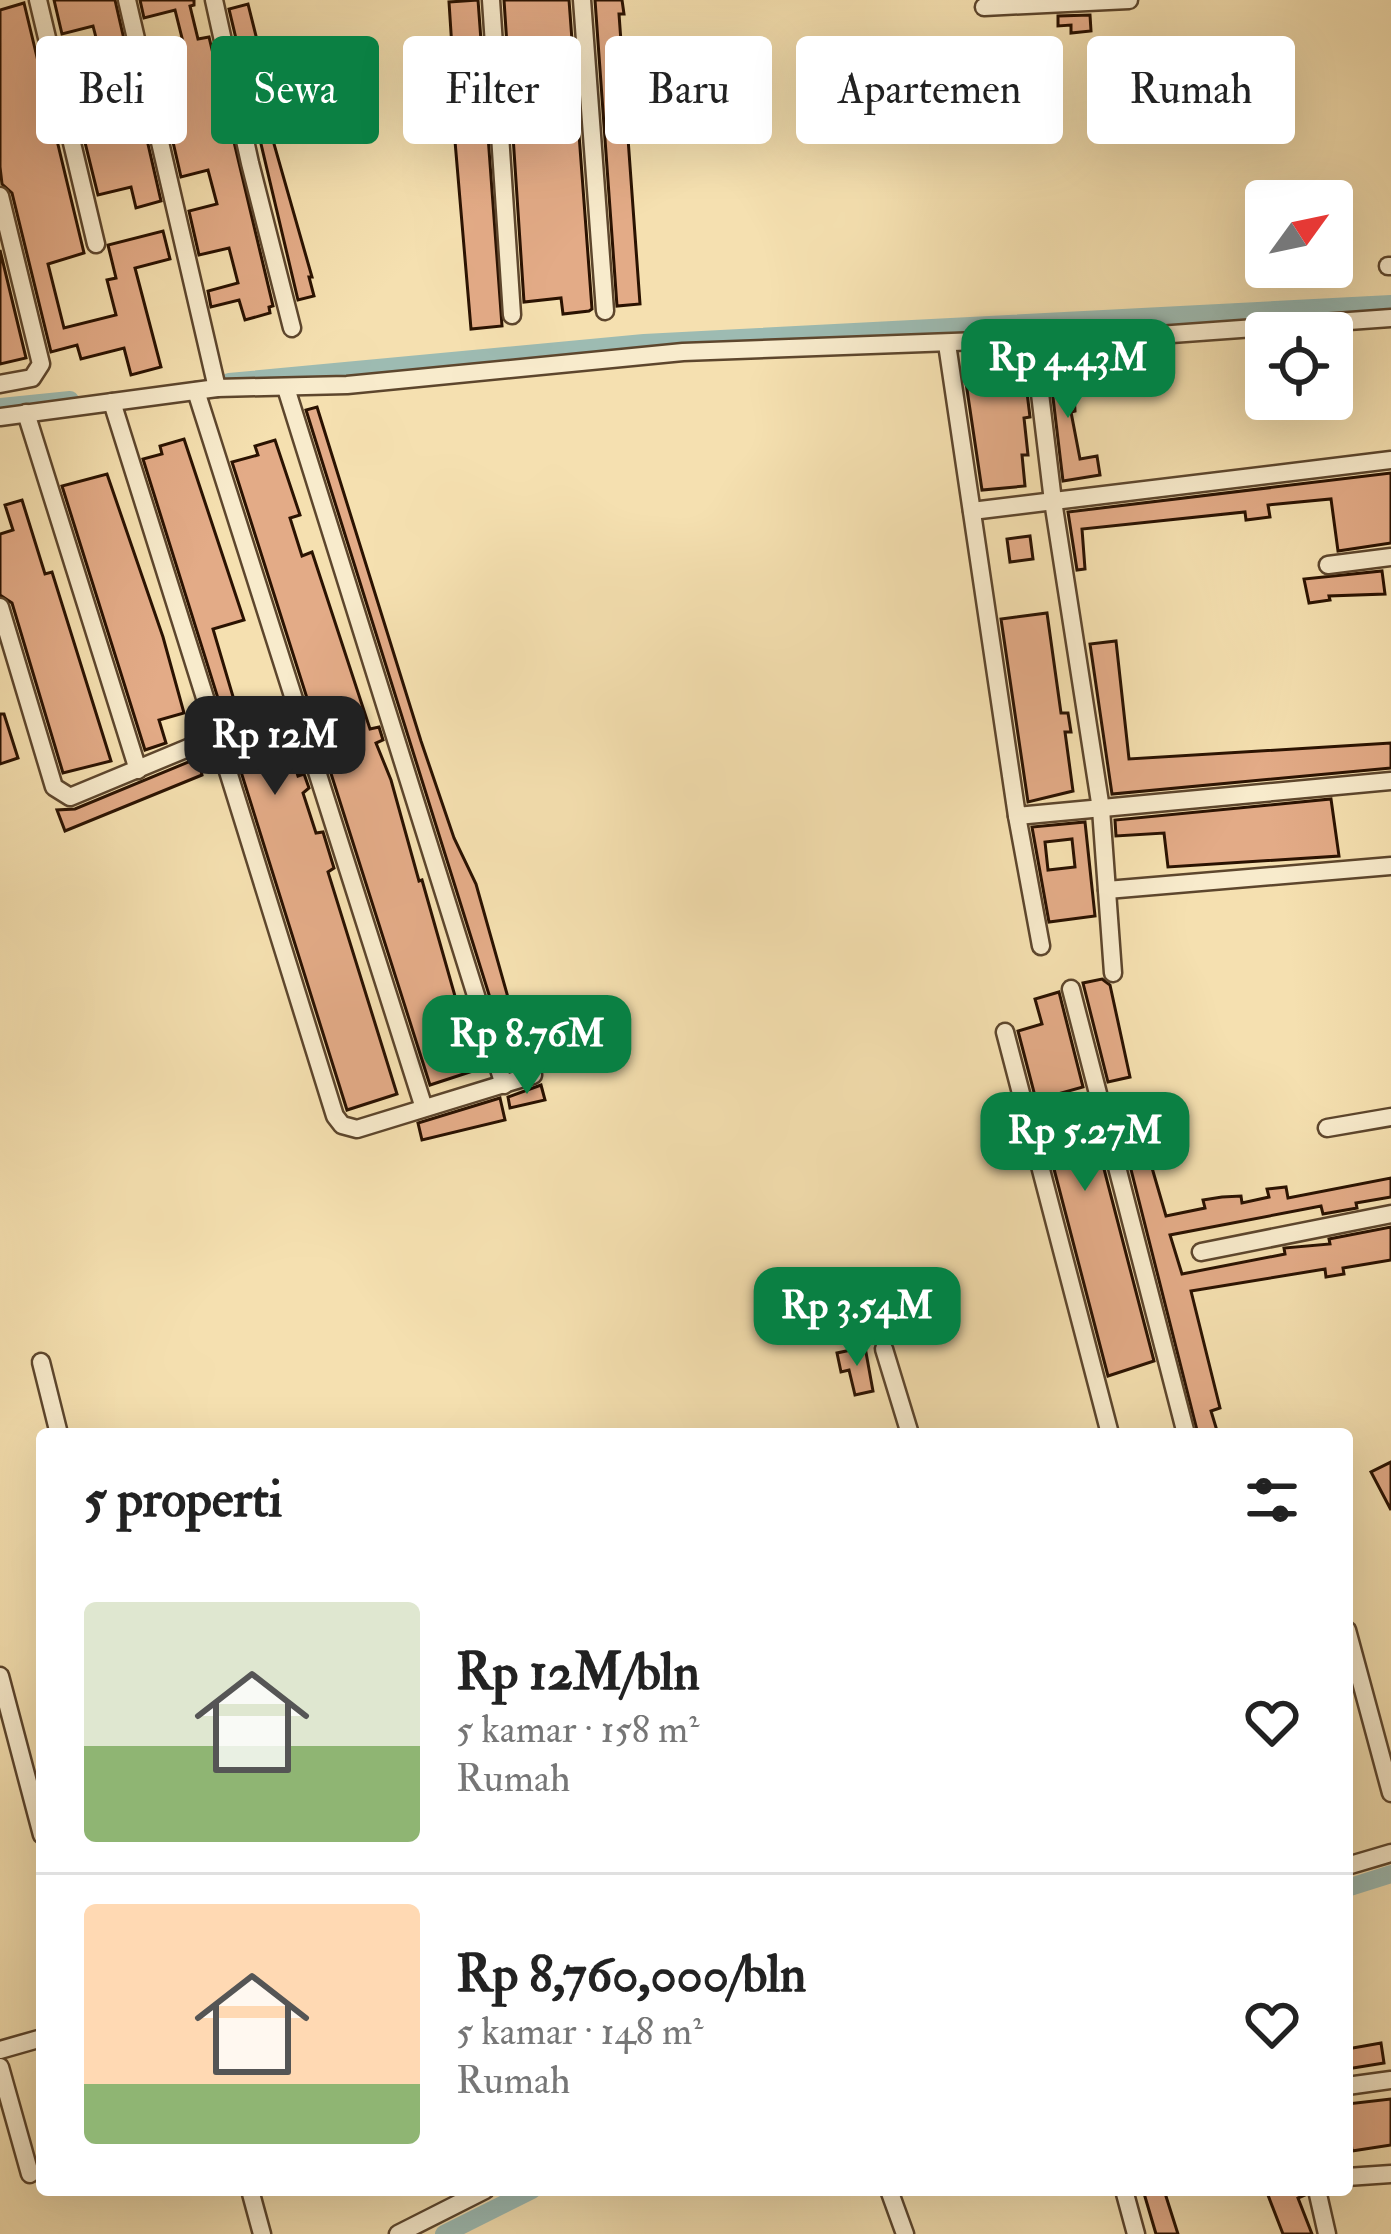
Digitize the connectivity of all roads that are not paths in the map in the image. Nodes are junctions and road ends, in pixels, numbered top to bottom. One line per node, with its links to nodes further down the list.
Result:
1 (38, 0): 9 (street)
2 (127, 0): 16 (street)
3 (214, 0): 13 (street)
4 (491, 0): 11 (street)
5 (582, 0): 10 (street)
6 (1129, 0): 7 (street)
7 (984, 7)
8 (0, 196): 17 (street)
9 (96, 244)
10 (604, 311)
11 (512, 315)
12 (1391, 318): 15 (street)
13 (292, 328)
14 (947, 344): 15 (street); 18 (street); 25 (street)
15 (1034, 344): 24 (street)
16 (217, 383): 18 (street); 19 (street)
17 (0, 384)
18 (286, 388): 41 (street)
19 (196, 391): 20 (street); 42 (street)
20 (112, 402): 21 (street); 29 (street)
21 (26, 412): 22 (street); 30 (street)
22 (0, 417)
23 (1391, 460): 24 (street)
24 (1053, 501): 25 (street); 32 (street)
25 (972, 511): 33 (street)
26 (1391, 557): 27 (street)
27 (1328, 565)
28 (0, 607): 30 (street)
29 (217, 736): 30 (street); 42 (street)
30 (138, 770)
31 (1391, 781): 32 (street)
32 (1102, 809): 33 (street); 35 (street)
33 (1017, 816): 36 (street)
34 (1391, 866): 35 (street)
35 (1107, 890): 37 (street)
36 (1041, 946)
37 (1113, 973)
38 (1071, 989): 52 (street)
39 (1005, 1032): 51 (street)
40 (532, 1076): 41 (street)
41 (505, 1084): 42 (street)
42 (424, 1108)
43 (1391, 1118): 44 (street)
44 (1327, 1128)
45 (1391, 1214): 46 (street)
46 (1202, 1252)
47 (884, 1349): 50 (street)
48 (41, 1362): 49 (street)
49 (58, 1428)
50 (908, 1428)
51 (1108, 1428)
52 (1184, 1428)
53 (1353, 1652): 56 (street)
54 (0, 1676): 55 (street)
55 (8, 1742): 57 (street)
56 (1391, 1793)
57 (36, 1819)
58 (1391, 1853): 59 (street)
59 (1353, 1863)
60 (36, 2040): 61 (street)
61 (0, 2050)
62 (0, 2067): 65 (street)
63 (1391, 2080): 64 (street)
64 (1353, 2085)
65 (30, 2174)
66 (1391, 2174): 67 (street)
67 (1353, 2177)
68 (252, 2196): 73 (street)
69 (473, 2196): 74 (street)
70 (891, 2196): 75 (street)
71 (1126, 2196): 76 (street)
72 (1318, 2196): 77 (street)
73 (262, 2234)
74 (398, 2234)
75 (904, 2234)
76 (1136, 2234)
77 (1327, 2234)

